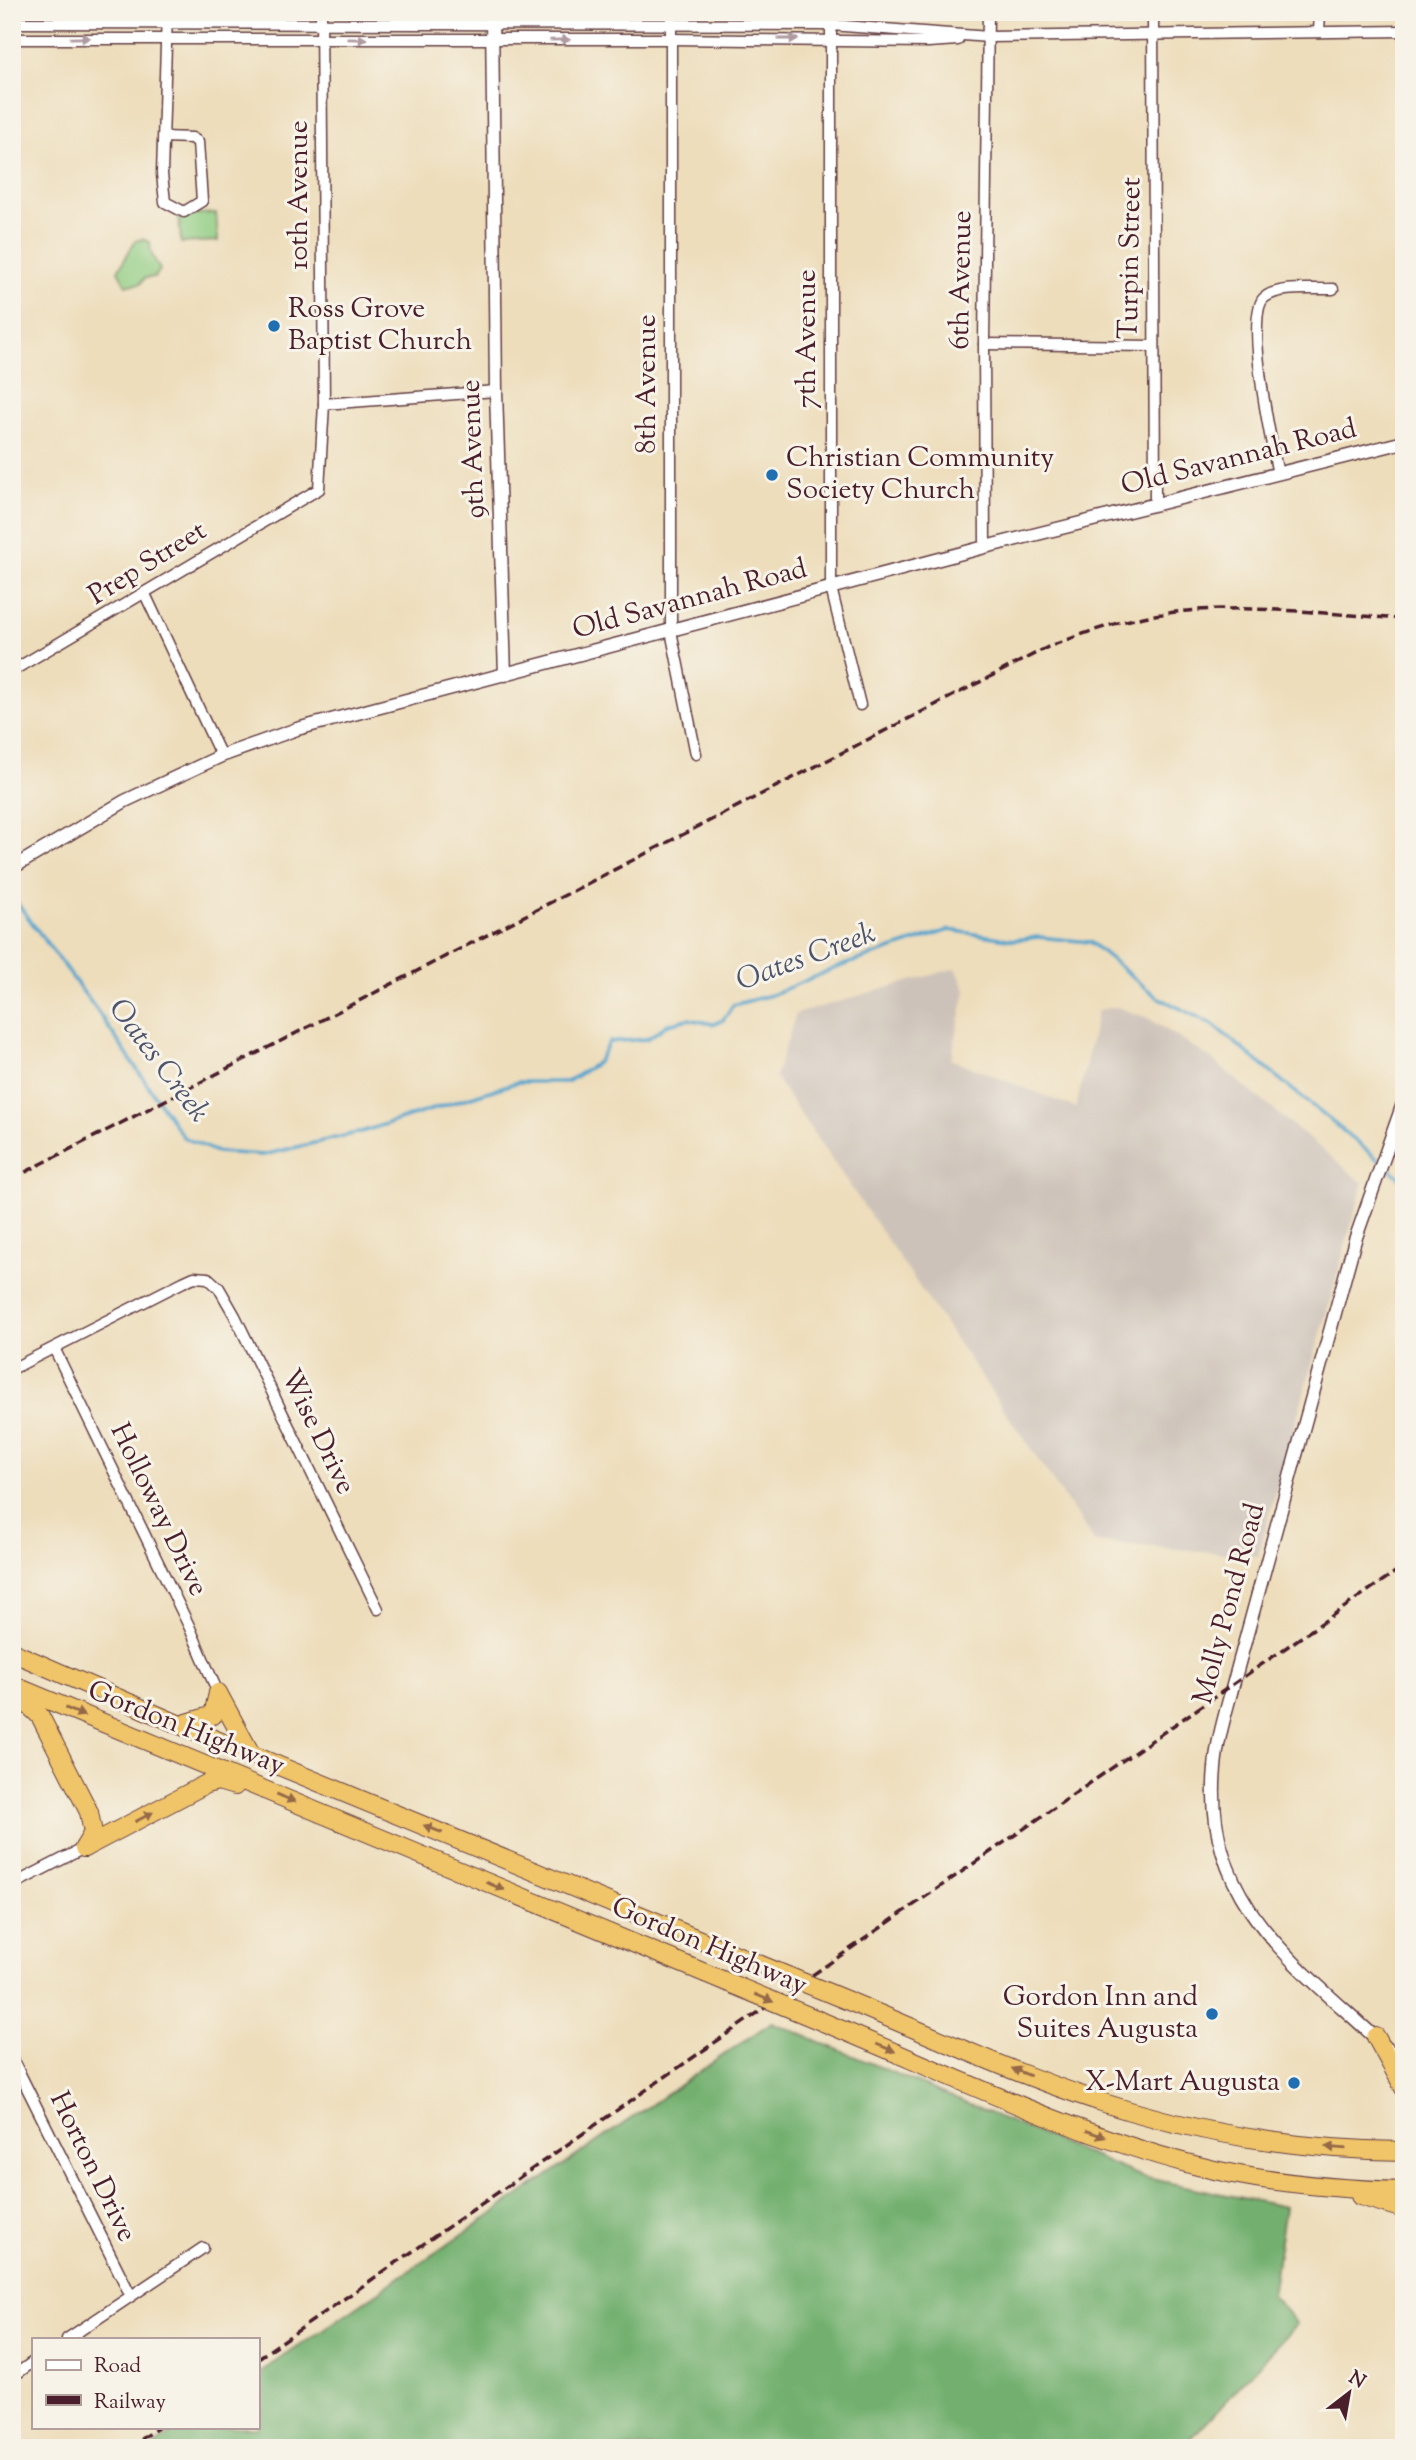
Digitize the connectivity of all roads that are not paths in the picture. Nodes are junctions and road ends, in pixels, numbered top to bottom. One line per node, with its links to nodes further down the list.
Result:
1 (492, 12): 11 (street, 9th Avenue)
2 (831, 12): 10 (street, 7th Avenue)
3 (988, 12): 16 (street, 6th Avenue)
4 (1153, 12): 14 (street, Turpin Street)
5 (1320, 12): 13 (street)
6 (167, 18): 7 (street); 9 (street); 15 (street)
7 (321, 18): 11 (street); 18 (street, 10th Avenue)
8 (671, 18): 10 (street); 11 (street); 19 (street, 8th Avenue)
9 (12, 23)
10 (831, 25): 16 (street); 20 (street, 7th Avenue)
11 (492, 26): 21 (street, 9th Avenue)
12 (1404, 31): 13 (street)
13 (1319, 32): 14 (street)
14 (1153, 36): 16 (street); 25 (street, Turpin Street)
15 (167, 37): 17 (street, one-way to 15); 18 (street); 22 (street)
16 (989, 37): 20 (street); 24 (street, 6th Avenue)
17 (12, 39)
18 (321, 39): 21 (street, one-way to 21); 27 (street, 10th Avenue)
19 (671, 39): 20 (street, one-way to 20); 21 (street, one-way to 19); 35 (street, 8th Avenue)
20 (831, 40): 33 (street, 7th Avenue)
21 (492, 41): 26 (street, 9th Avenue)
22 (163, 137): 22 (street)
23 (1334, 289): 29 (street)
24 (984, 344): 25 (street); 32 (street, 6th Avenue)
25 (1152, 346): 31 (street, Turpin Street)
26 (496, 391): 27 (street); 37 (street, 9th Avenue)
27 (324, 404): 30 (street, 10th Avenue)
28 (1404, 442): 29 (street, Old Savannah Road)
29 (1278, 474): 31 (street, Old Savannah Road)
30 (308, 497): 34 (street, Prep Street)
31 (1155, 504): 32 (street, Old Savannah Road)
32 (985, 547): 33 (street, Old Savannah Road)
33 (831, 588): 35 (street, Old Savannah Road); 38 (street, 7th Avenue)
34 (145, 594): 36 (street, Prep Street); 40 (street)
35 (671, 631): 37 (street, Old Savannah Road); 39 (street, 8th Avenue)
36 (12, 671)
37 (505, 675): 40 (street, Old Savannah Road)
38 (860, 705)
39 (696, 754)
40 (221, 756): 41 (street, Old Savannah Road)
41 (12, 868)
42 (1404, 1101): 54 (street, Molly Pond Road)
43 (54, 1348): 44 (street); 45 (street, Wise Drive); 48 (street, Holloway Drive)
44 (12, 1369)
45 (378, 1609)
46 (12, 1652): 49 (highway, Gordon Highway)
47 (12, 1687): 51 (highway, Gordon Highway, one-way to 51); 52 (highway)
48 (218, 1693): 49 (highway); 50 (highway)
49 (180, 1725): 50 (highway, Gordon Highway)
50 (251, 1754): 59 (highway, Gordon Highway, one-way to 50, bridge)
51 (260, 1787): 52 (highway, one-way to 51); 61 (highway, Gordon Highway, one-way to 61, bridge)
52 (83, 1849): 53 (street)
53 (12, 1885)
54 (1376, 2037): 56 (street, Molly Pond Road); 57 (highway)
55 (12, 2059): 65 (street, Horton Drive)
56 (1404, 2065)
57 (1404, 2088)
58 (1404, 2137): 59 (highway)
59 (1366, 2150): 60 (highway, Gordon Highway)
60 (1404, 2151)
61 (1340, 2188): 62 (highway, Gordon Highway); 63 (highway)
62 (1404, 2191)
63 (1404, 2209)
64 (203, 2248): 65 (street)
65 (131, 2296): 66 (street)
66 (68, 2338)
67 (32, 2363): 68 (street)
68 (12, 2376)

